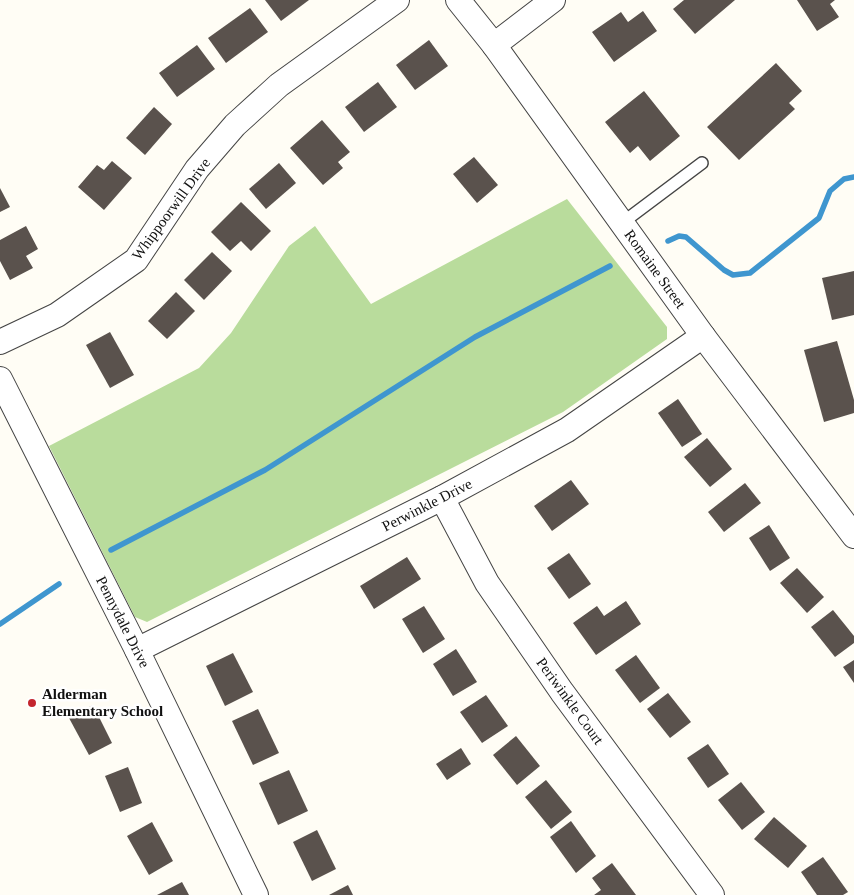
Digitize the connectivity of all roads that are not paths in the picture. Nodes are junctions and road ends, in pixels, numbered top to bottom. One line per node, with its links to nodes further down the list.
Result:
1 (397, 0): 8 (street, Whippoorwill Drive)
2 (458, 0): 4 (street, Romaine Street)
3 (553, 0): 4 (street)
4 (494, 45): 6 (street, Romaine Street)
5 (702, 163): 6 (lane)
6 (622, 223): 7 (street, Romaine Street)
7 (703, 336): 10 (street, Perwinkle Drive); 11 (street, Romaine Street)
8 (0, 342)
9 (0, 379): 12 (street, Pennydale Drive)
10 (442, 498): 12 (street, Perwinkle Drive); 14 (street, Periwinkle Court)
11 (854, 536)
12 (138, 650): 13 (street, Pennydale Drive)
13 (256, 895)
14 (712, 895)

